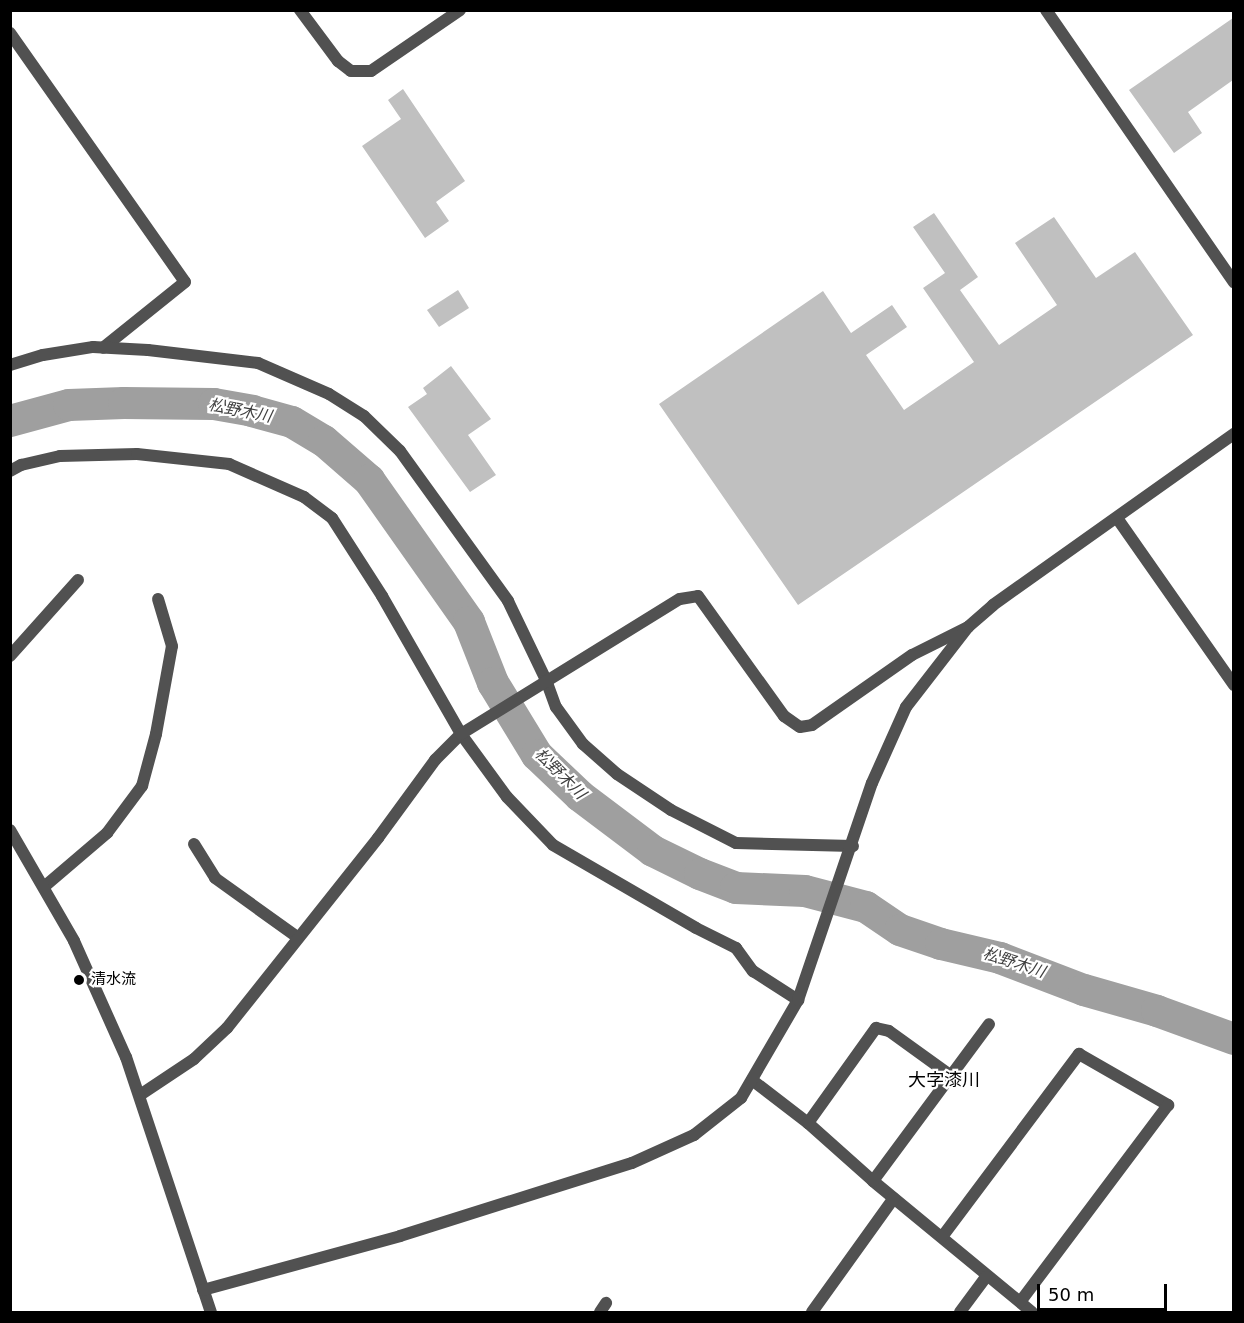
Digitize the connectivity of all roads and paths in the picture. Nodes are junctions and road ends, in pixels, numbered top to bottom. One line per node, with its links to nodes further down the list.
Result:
1 (300, 10): 2 (street)
2 (460, 10)
3 (1046, 10): 5 (street)
4 (10, 33): 6 (street)
5 (1233, 283)
6 (103, 348): 7 (street); 15 (street)
7 (10, 365)
8 (1233, 434): 10 (street)
9 (10, 471): 17 (street)
10 (1117, 518): 13 (street); 16 (street)
11 (78, 580): 14 (street)
12 (158, 599): 21 (street)
13 (968, 627): 15 (street); 20 (street)
14 (10, 656)
15 (546, 680): 17 (street); 20 (street)
16 (1233, 685)
17 (461, 735): 22 (street); 23 (street)
18 (10, 830): 21 (street)
19 (194, 844): 22 (street)
20 (851, 849): 23 (street)
21 (45, 886): 27 (street)
22 (297, 937): 27 (street)
23 (798, 1000): 26 (street)
24 (989, 1024): 25 (street)
25 (950, 1075): 28 (street); 29 (street)
26 (752, 1080): 28 (street); 33 (street)
27 (140, 1095): 33 (street)
28 (808, 1123): 29 (street)
29 (873, 1182): 30 (street)
30 (894, 1198): 31 (street); 36 (street)
31 (942, 1237): 32 (street); 34 (street)
32 (986, 1277): 34 (street); 37 (street)
33 (203, 1290): 35 (street)
34 (1020, 1302): 38 (street)
35 (211, 1312)
36 (812, 1312)
37 (960, 1312)
38 (1032, 1312)

